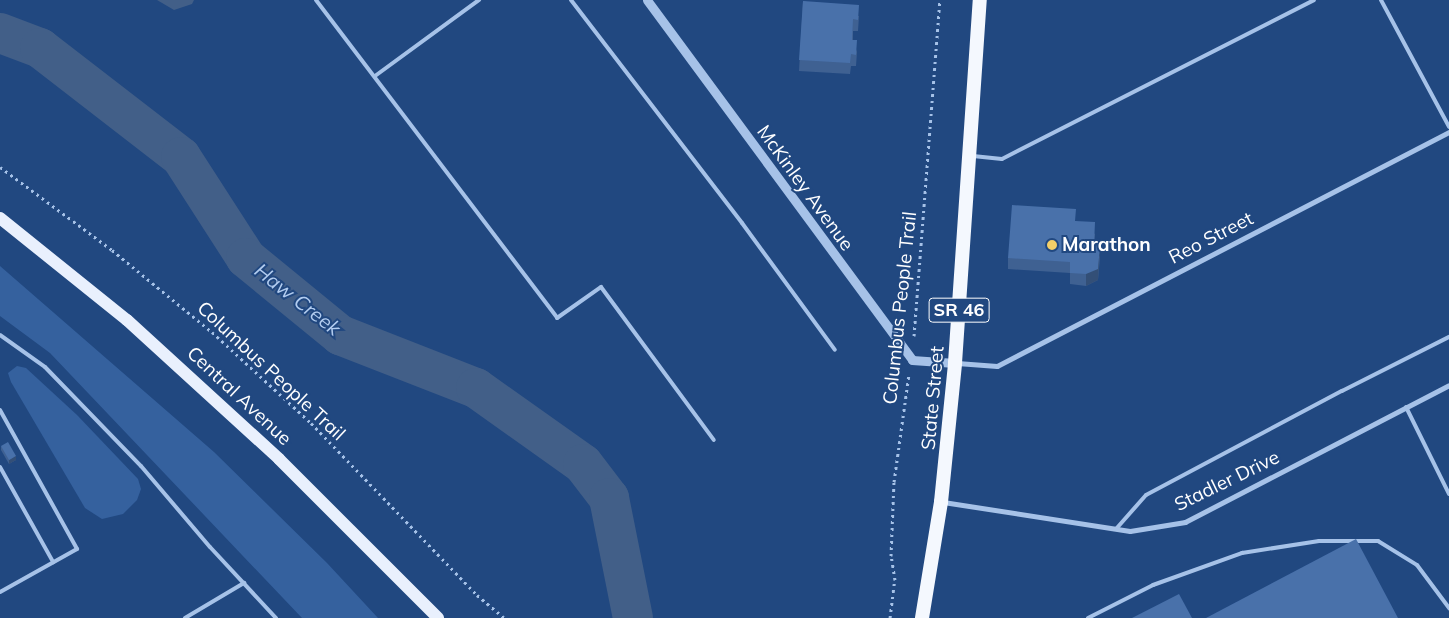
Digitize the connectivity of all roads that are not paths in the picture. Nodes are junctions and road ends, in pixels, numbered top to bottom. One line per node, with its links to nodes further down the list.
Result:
1 (316, 0): 8 (lane)
2 (479, 0): 8 (lane)
3 (571, 0): 15 (lane)
4 (647, 0): 16 (street, McKinley Avenue)
5 (980, 0): 11 (highway, State Street / SR 46)
6 (1314, 0): 11 (lane)
7 (1381, 0): 9 (lane)
8 (375, 76): 20 (lane)
9 (1449, 127)
10 (1449, 132): 16 (street, Reo Street)
11 (970, 156): 16 (highway, State Street / SR 46)
12 (0, 218): 31 (main road, Central Avenue)
13 (0, 335): 26 (lane)
14 (1449, 337): 24 (lane)
15 (835, 350)
16 (956, 363): 23 (highway, State Street / SR 46)
17 (1449, 385): 18 (street, Stadler Drive)
18 (1406, 408): 22 (lane); 24 (street, Stadler Drive)
19 (0, 410): 25 (lane)
20 (714, 440)
21 (0, 467): 25 (lane)
22 (1449, 494)
23 (941, 502): 24 (street, Stadler Drive); 32 (highway, State Street / SR 46)
24 (1116, 529)
25 (53, 562): 27 (lane)
26 (244, 583): 29 (lane); 30 (lane)
27 (0, 592)
28 (1449, 608): 33 (lane)
29 (185, 618)
30 (276, 618)
31 (438, 618)
32 (922, 618)
33 (1088, 618)

